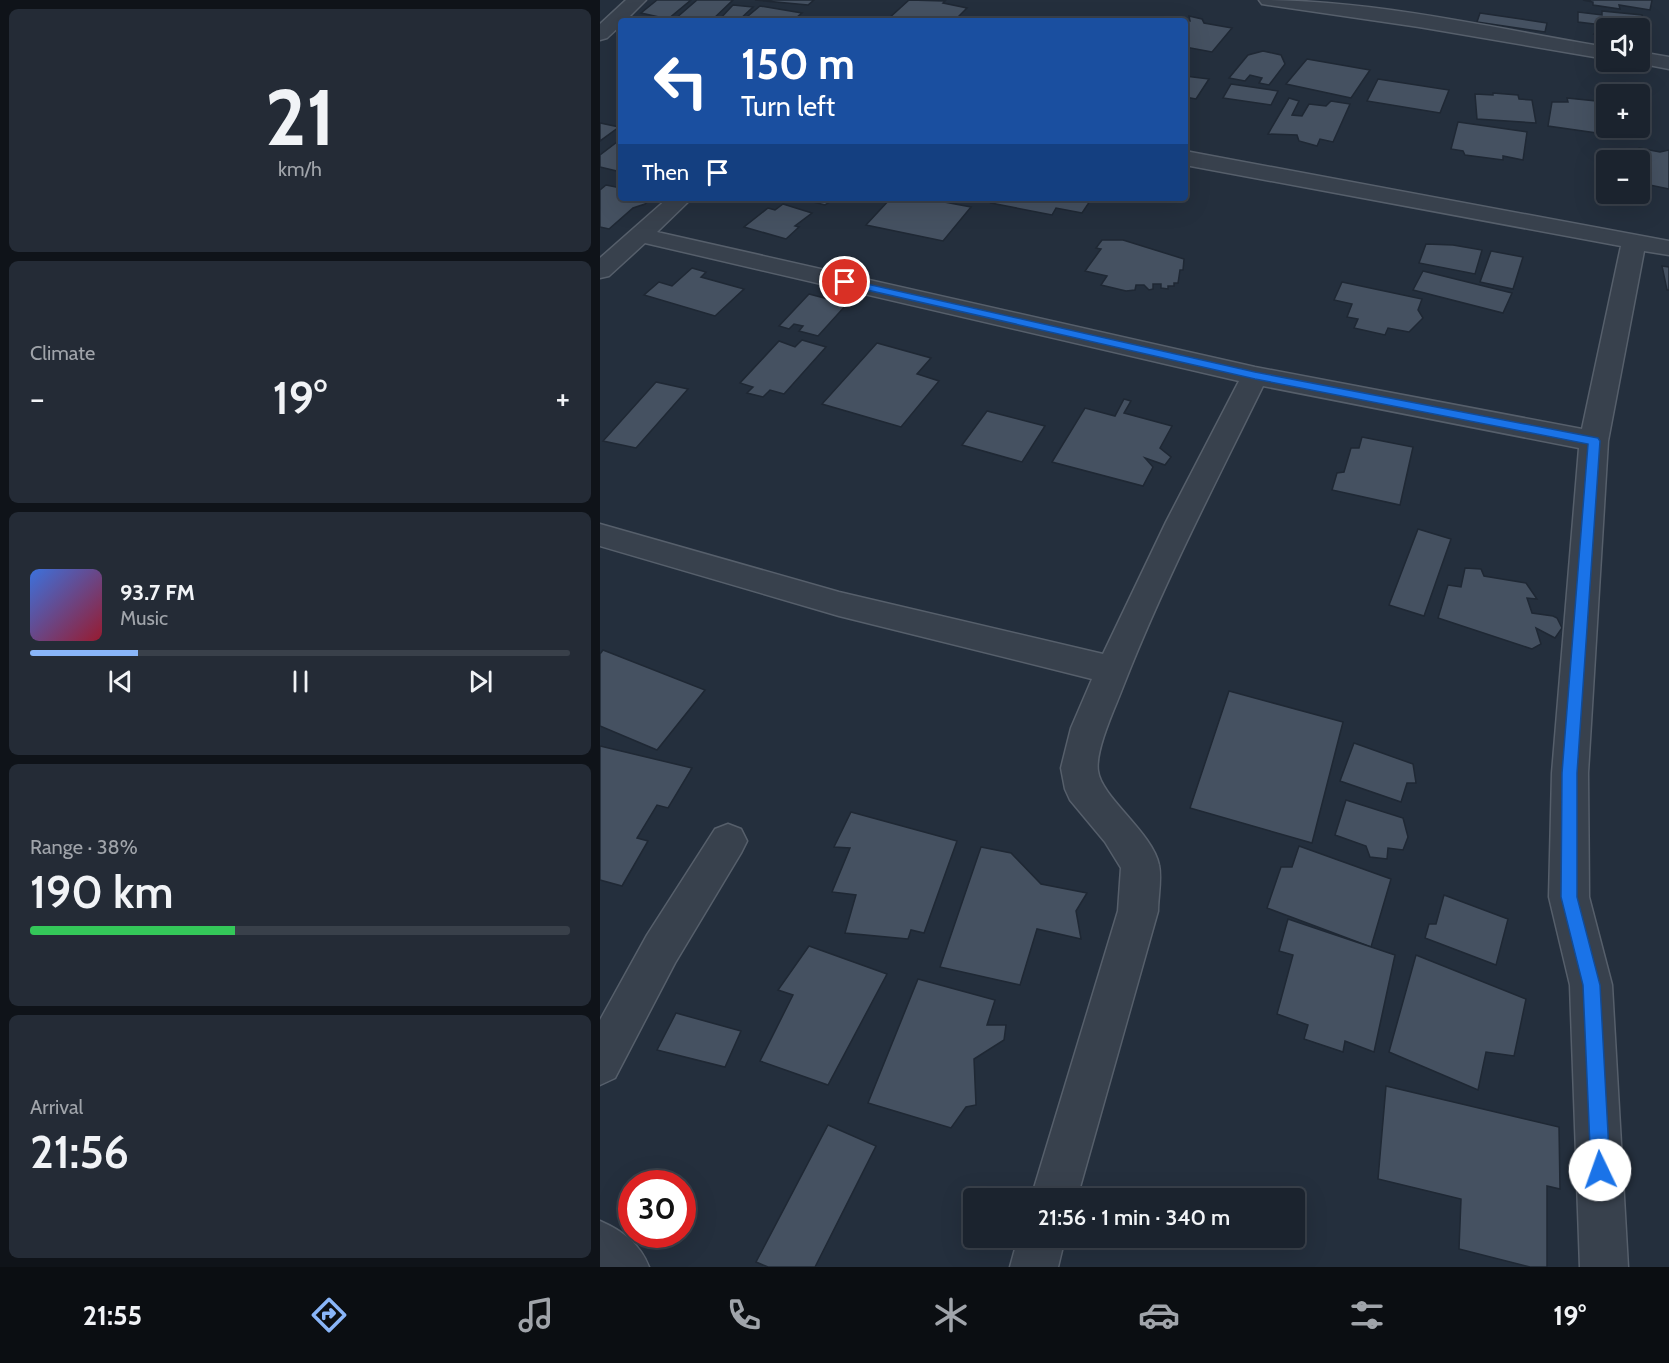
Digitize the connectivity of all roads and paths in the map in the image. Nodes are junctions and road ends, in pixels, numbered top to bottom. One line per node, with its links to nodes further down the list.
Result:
1 (637, 0): 3 (street)
2 (1269, 0): 4 (street)
3 (600, 34)
4 (1596, 51)
5 (1650, 60): 6 (street)
6 (1669, 63)
7 (1188, 159): 10 (street)
8 (678, 201): 9 (street)
9 (640, 235): 12 (street); 13 (street)
10 (1634, 243): 11 (street); 14 (street)
11 (1669, 248)
12 (600, 271)
13 (1255, 376): 14 (street); 16 (street)
14 (1594, 441): 24 (street)
15 (600, 535): 16 (street)
16 (1112, 670): 19 (street)
17 (728, 842): 18 (street)
18 (600, 1063)
19 (1057, 1188)
20 (600, 1245): 22 (street)
21 (1039, 1248): 23 (street)
22 (625, 1267)
23 (1034, 1267)
24 (1604, 1267)

